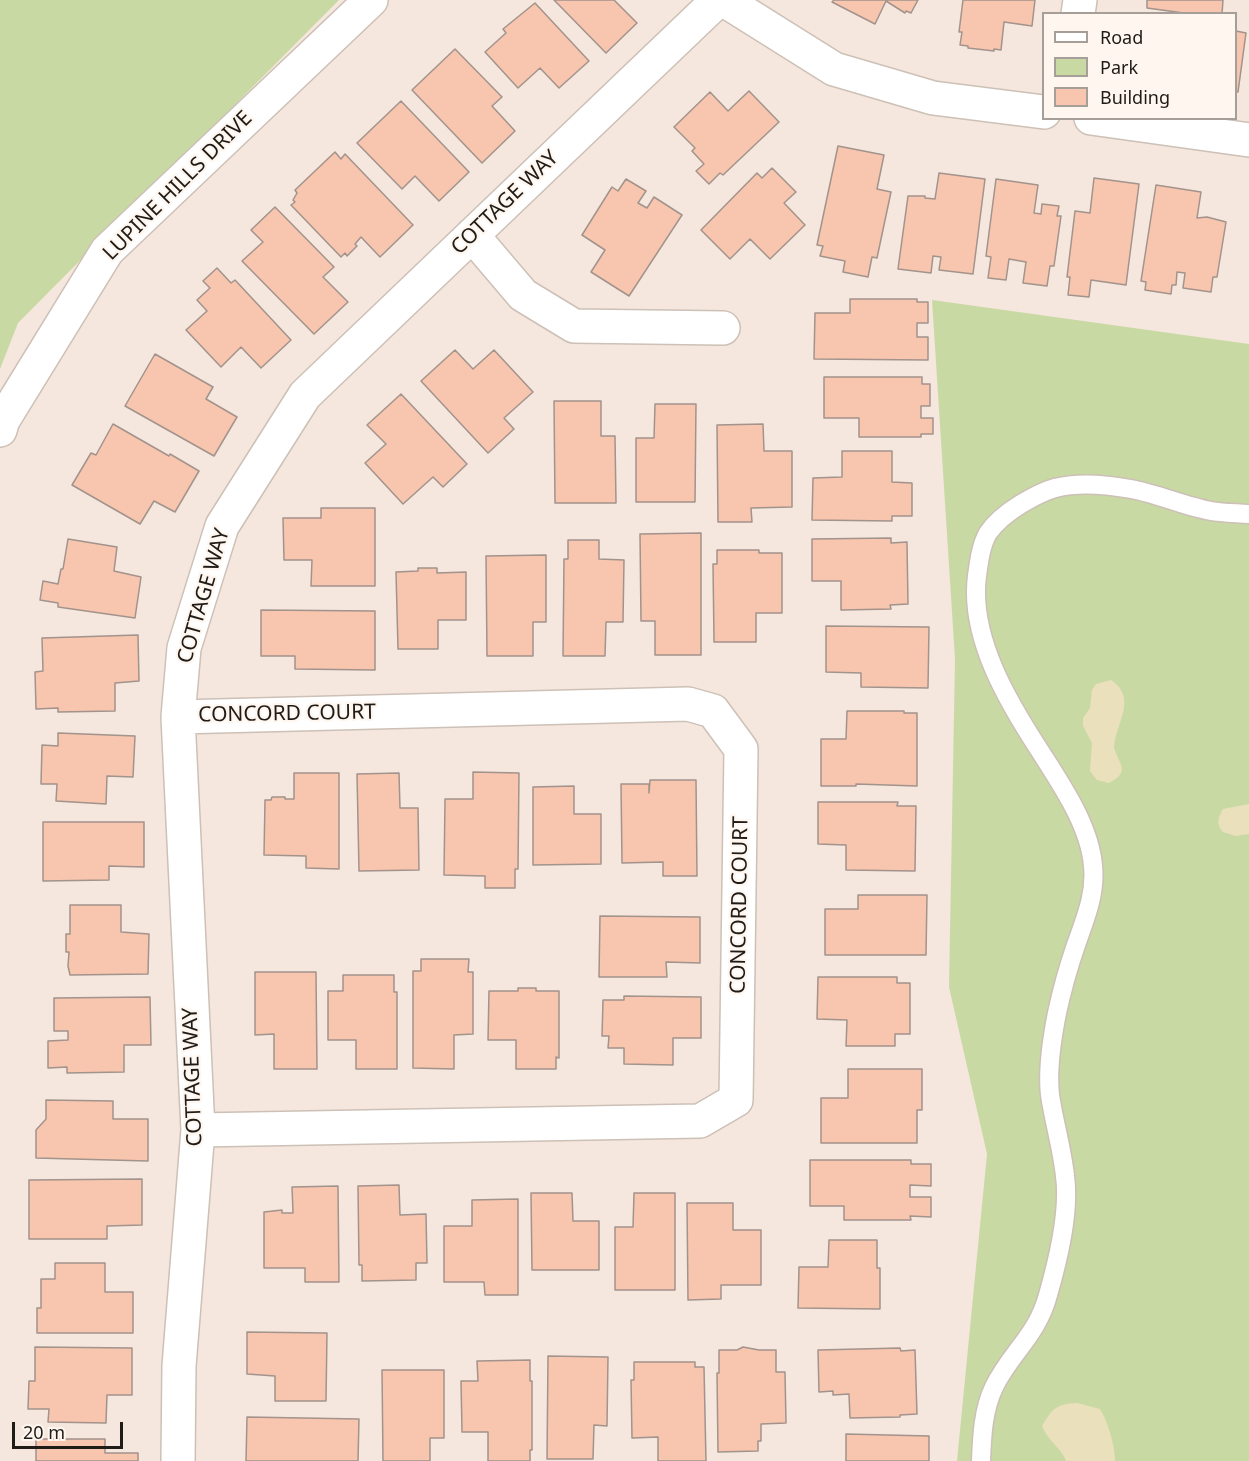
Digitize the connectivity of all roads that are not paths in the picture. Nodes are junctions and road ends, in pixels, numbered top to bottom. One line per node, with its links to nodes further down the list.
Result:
1 (371, 0): 9 (street, LUPINE HILLS DRIVE)
2 (718, 0): 7 (street, COTTAGE WAY)
3 (723, 0): 4 (street)
4 (1042, 112)
5 (1105, 120): 6 (street)
6 (1249, 140)
7 (472, 235): 8 (street); 11 (street, COTTAGE WAY)
8 (723, 328)
9 (0, 430)
10 (1249, 514): 14 (lane)
11 (178, 717): 12 (street, COTTAGE WAY); 12 (street, CONCORD COURT)
12 (198, 1130): 13 (street, COTTAGE WAY)
13 (178, 1461)
14 (981, 1461)

